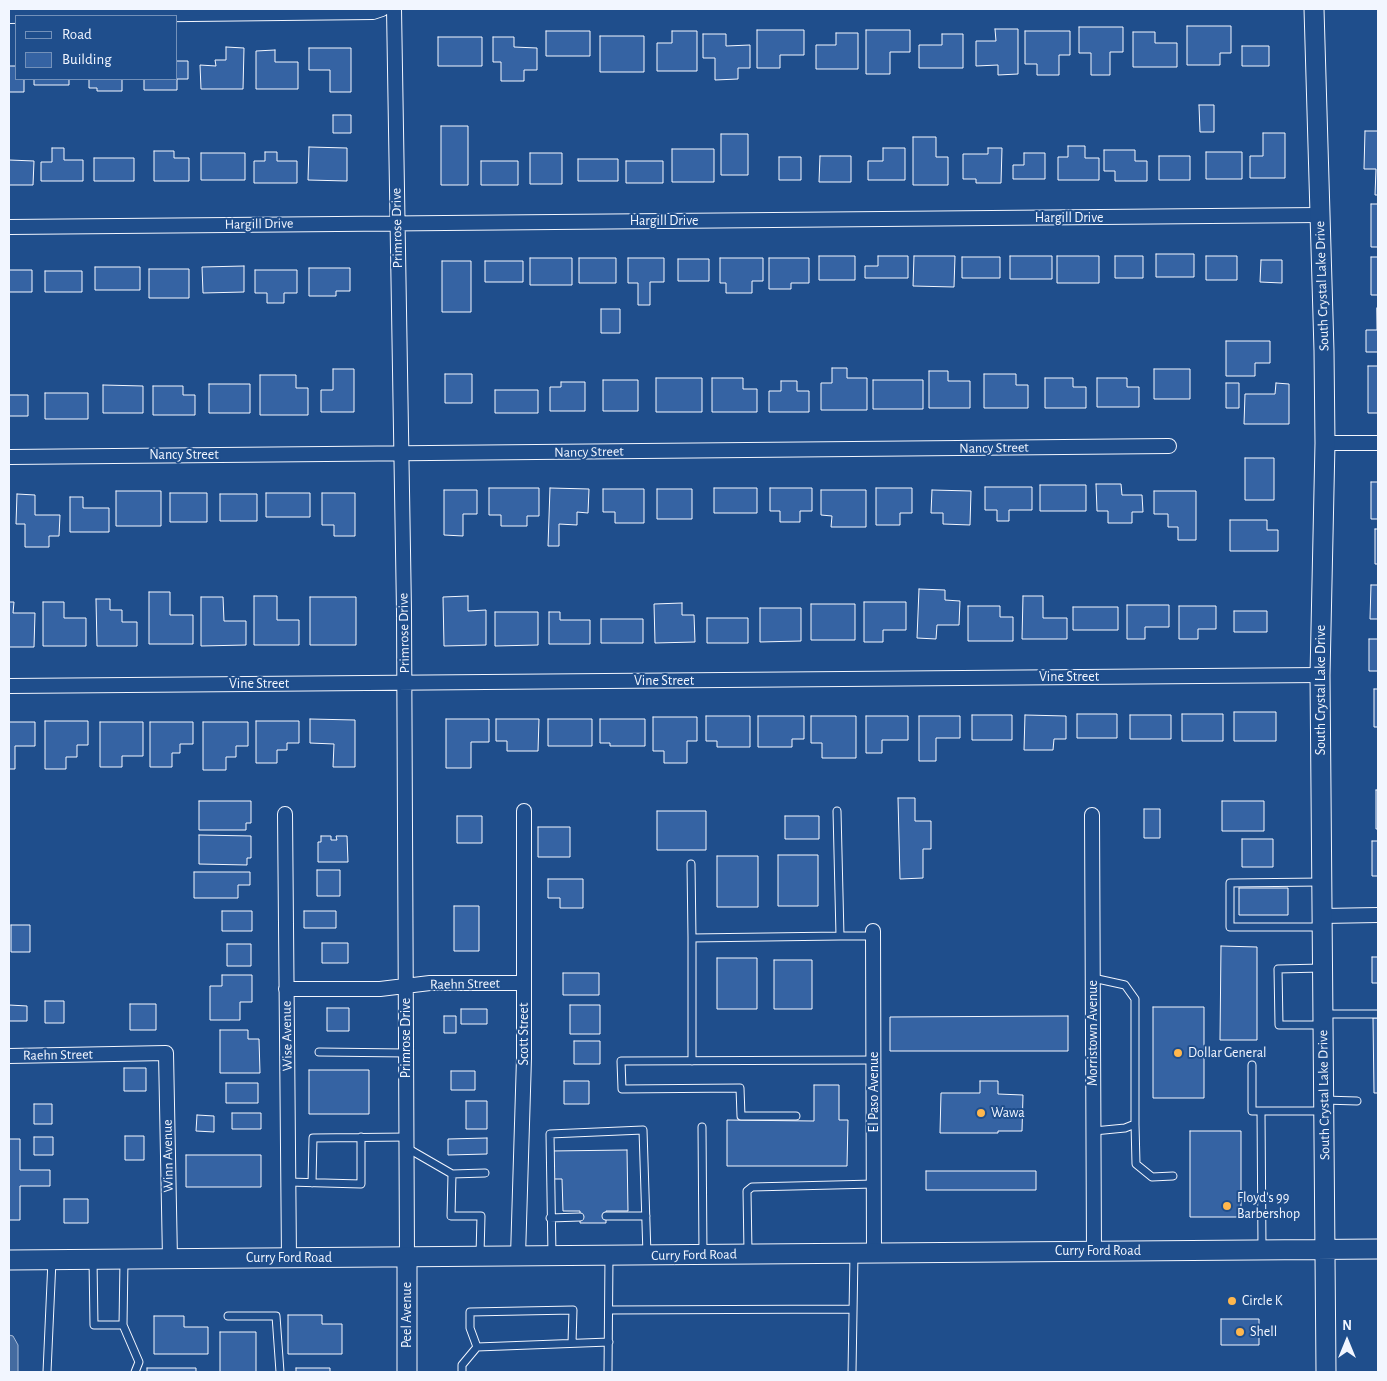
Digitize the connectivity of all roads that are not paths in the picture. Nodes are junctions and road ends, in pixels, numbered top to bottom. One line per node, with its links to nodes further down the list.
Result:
1 (382, 9): 4 (street)
2 (394, 9): 7 (street, Primrose Drive)
3 (1314, 9): 6 (street, South Crystal Lake Drive)
4 (137, 12): 5 (street)
5 (41, 15)
6 (1319, 215): 7 (street, Hargill Drive); 9 (street, South Crystal Lake Drive)
7 (397, 223): 8 (street, Hargill Drive); 12 (street, Primrose Drive)
8 (9, 227)
9 (1325, 443): 10 (street); 14 (street, South Crystal Lake Drive)
10 (1378, 443)
11 (1170, 446): 12 (street, Nancy Street)
12 (402, 454): 13 (street, Nancy Street); 15 (street, Primrose Drive)
13 (9, 457)
14 (1320, 675): 15 (street, Vine Street); 22 (street, South Crystal Lake Drive)
15 (405, 683): 16 (street, Vine Street); 31 (street, Primrose Drive)
16 (9, 686)
17 (524, 811): 30 (street, Scott Street)
18 (837, 811): 26 (lane)
19 (284, 814): 32 (street, Wise Avenue)
20 (1092, 814): 29 (street, Morristown Avenue)
21 (691, 864): 27 (lane)
22 (1322, 882): 24 (street, South Crystal Lake Drive); 24 (lane)
23 (1378, 915): 24 (street)
24 (1322, 922): 28 (street, South Crystal Lake Drive)
25 (873, 933): 26 (lane); 39 (street, El Paso Avenue)
26 (840, 936): 27 (lane)
27 (692, 938): 40 (lane)
28 (1323, 968): 34 (street, South Crystal Lake Drive); 34 (lane)
29 (1093, 978): 46 (lane); 48 (street, Morristown Avenue)
30 (524, 983): 31 (street, Raehn Street); 71 (street, Scott Street)
31 (406, 986): 32 (street, Raehn Street); 36 (street, Primrose Drive)
32 (286, 989): 54 (street, Wise Avenue)
33 (1378, 1014): 34 (lane)
34 (1323, 1019): 43 (street, South Crystal Lake Drive)
35 (319, 1052): 36 (lane)
36 (406, 1052): 50 (street, Primrose Drive)
37 (166, 1053): 38 (street, Raehn Street); 78 (street, Winn Avenue)
38 (9, 1056)
39 (874, 1060): 40 (lane); 56 (street, El Paso Avenue)
40 (692, 1061): 45 (lane)
41 (1252, 1065): 44 (lane)
42 (1357, 1102): 43 (lane)
43 (1324, 1106): 44 (lane); 63 (street, South Crystal Lake Drive)
44 (1262, 1111): 62 (lane)
45 (796, 1116)
46 (1135, 1124): 48 (lane); 53 (lane)
47 (702, 1127): 69 (lane)
48 (1094, 1131): 64 (street, Morristown Avenue)
49 (361, 1137): 50 (lane); 55 (lane); 55 (lane)
50 (406, 1142): 52 (lane); 74 (street, Primrose Drive)
51 (485, 1173): 52 (lane)
52 (452, 1174): 70 (lane)
53 (1173, 1176)
54 (288, 1182): 55 (lane); 75 (street, Wise Avenue)
55 (312, 1183)
56 (874, 1184): 65 (street, El Paso Avenue); 66 (lane)
57 (606, 1216): 58 (lane)
58 (646, 1216): 59 (lane); 68 (lane)
59 (550, 1218): 60 (lane); 72 (lane)
60 (580, 1218)
61 (1378, 1249): 63 (street, Curry Ford Road)
62 (1262, 1250): 63 (street, Curry Ford Road); 64 (street, Curry Ford Road)
63 (1326, 1250): 95 (street, South Crystal Lake Drive)
64 (1094, 1252): 65 (street, Curry Ford Road)
65 (874, 1253): 67 (street, Curry Ford Road)
66 (748, 1254): 67 (street, Curry Ford Road); 69 (street, Curry Ford Road)
67 (854, 1254): 81 (lane)
68 (647, 1255): 69 (street, Curry Ford Road); 73 (street, Curry Ford Road)
69 (703, 1255)
70 (480, 1256): 71 (street, Curry Ford Road); 74 (street, Curry Ford Road)
71 (518, 1256): 72 (street, Curry Ford Road)
72 (552, 1256): 73 (street, Curry Ford Road)
73 (609, 1256): 82 (lane)
74 (407, 1257): 75 (street, Curry Ford Road); 91 (street, Peel Avenue)
75 (289, 1258): 78 (street, Curry Ford Road)
76 (93, 1259): 77 (street, Curry Ford Road); 80 (street, Curry Ford Road); 84 (lane)
77 (124, 1259): 78 (street, Curry Ford Road); 84 (lane)
78 (170, 1259)
79 (9, 1260): 80 (street, Curry Ford Road)
80 (52, 1260): 88 (lane)
81 (852, 1309): 82 (lane); 94 (lane)
82 (609, 1310): 85 (lane)
83 (228, 1316): 90 (lane)
84 (123, 1325): 89 (lane)
85 (609, 1342): 86 (lane); 93 (lane)
86 (572, 1343): 87 (lane); 87 (lane)
87 (477, 1347): 92 (lane)
88 (48, 1372)
89 (135, 1372)
90 (280, 1372)
91 (407, 1372)
92 (462, 1372)
93 (608, 1372)
94 (852, 1372)
95 (1326, 1372)

